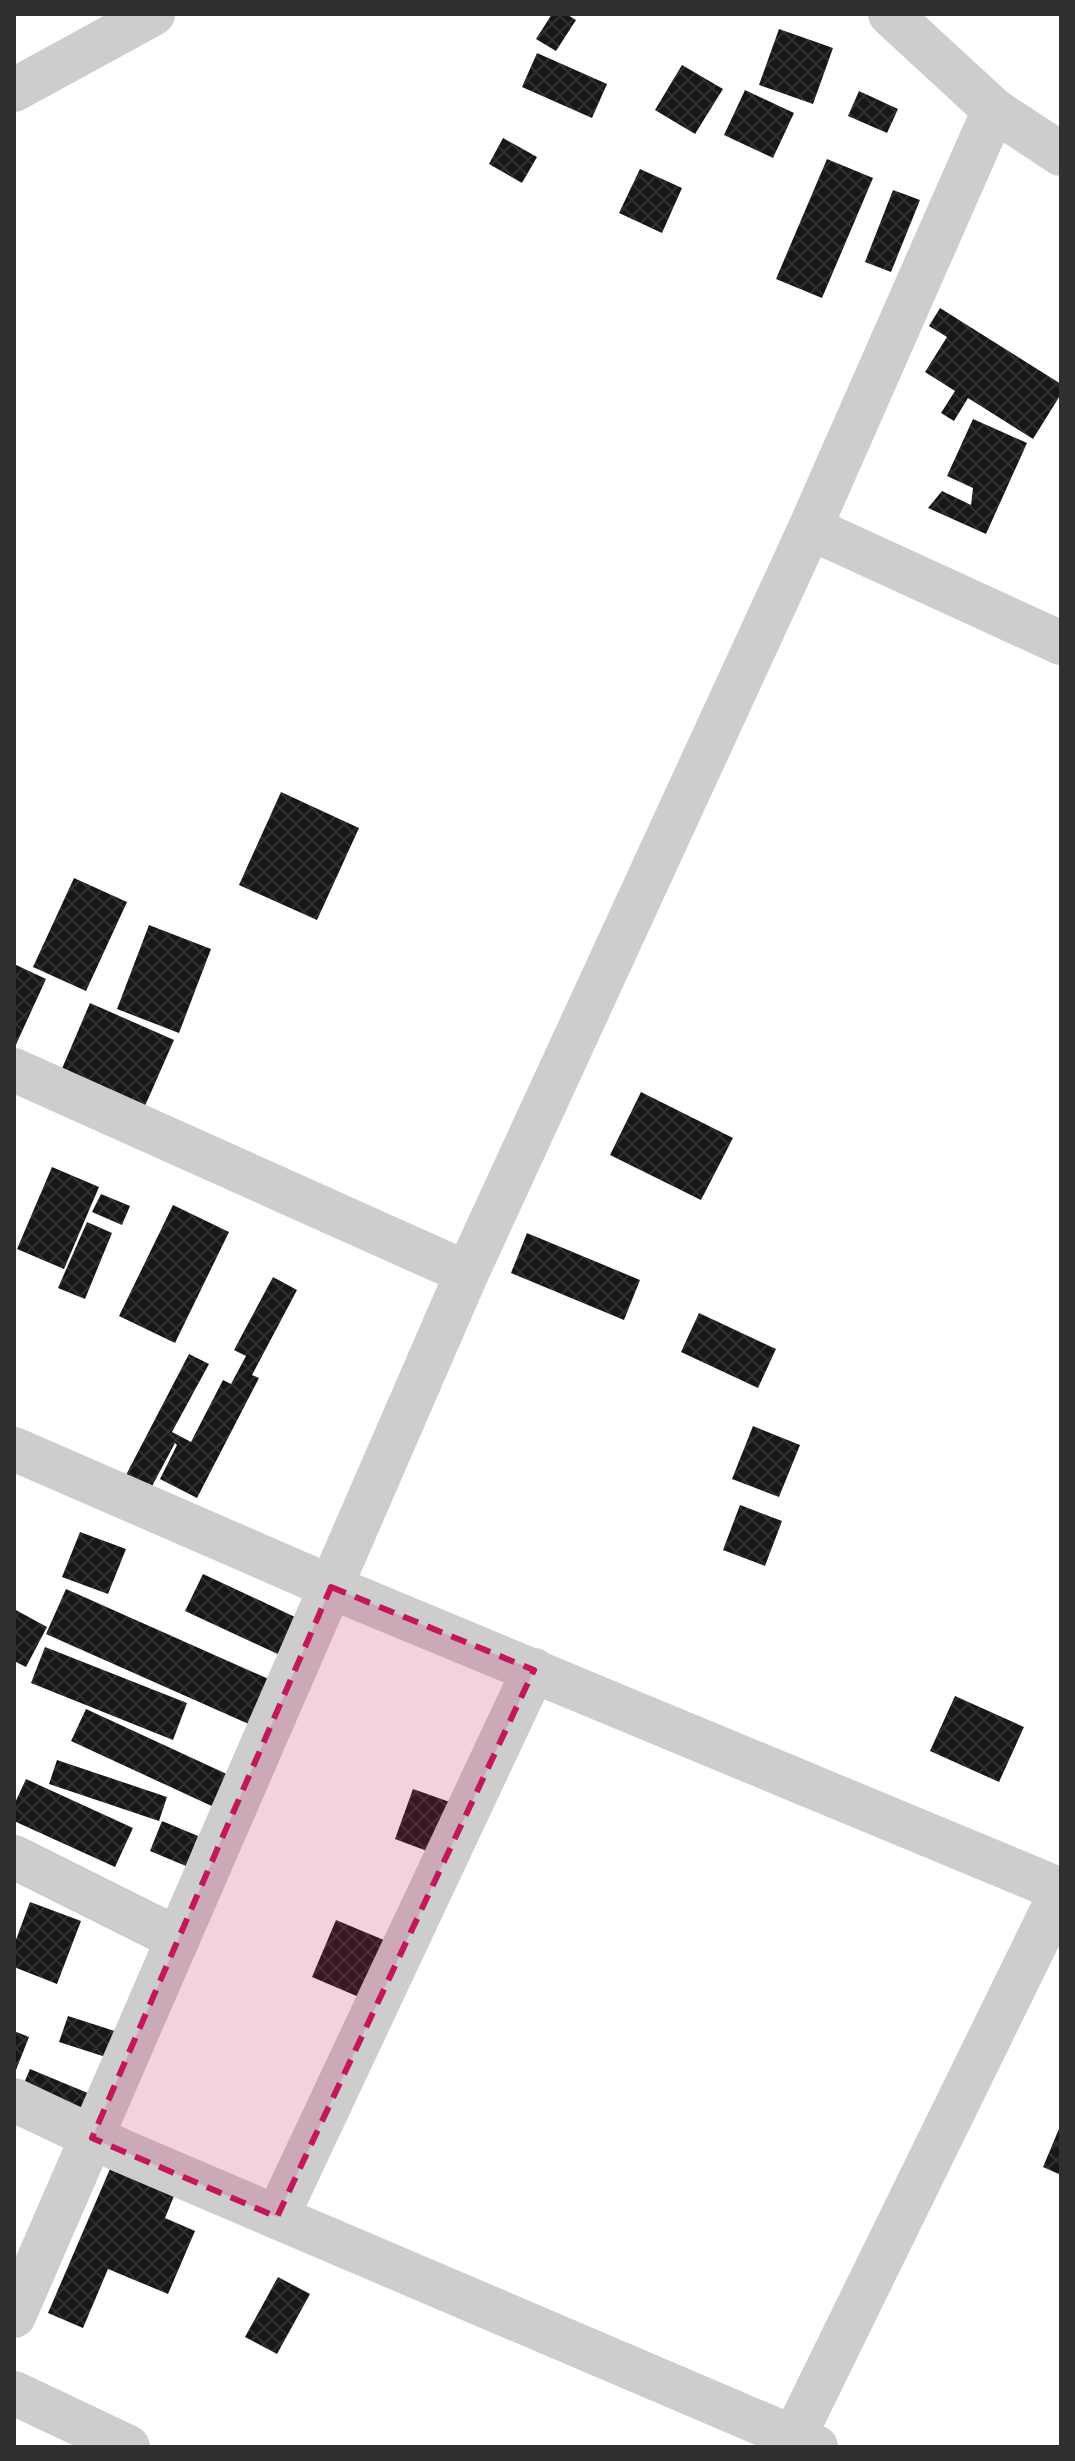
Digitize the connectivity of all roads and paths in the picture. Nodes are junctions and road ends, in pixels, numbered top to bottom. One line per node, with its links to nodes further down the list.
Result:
1 (153, 14): 3 (street)
2 (890, 14): 4 (street)
3 (14, 90)
4 (994, 110): 5 (street); 6 (street)
5 (1061, 154)
6 (810, 528): 7 (street); 9 (street)
7 (1061, 643)
8 (14, 1070): 9 (street)
9 (467, 1273): 11 (street)
10 (14, 1449): 11 (street)
11 (331, 1587): 12 (street); 15 (street)
12 (534, 1670): 14 (street); 18 (street)
13 (14, 1857): 15 (street)
14 (1061, 1891): 21 (street)
15 (178, 1939): 17 (street)
16 (14, 2100): 17 (street)
17 (92, 2138): 18 (street); 19 (street)
18 (277, 2217): 21 (street)
19 (14, 2316)
20 (14, 2393): 22 (street)
21 (805, 2442)
22 (128, 2447)

